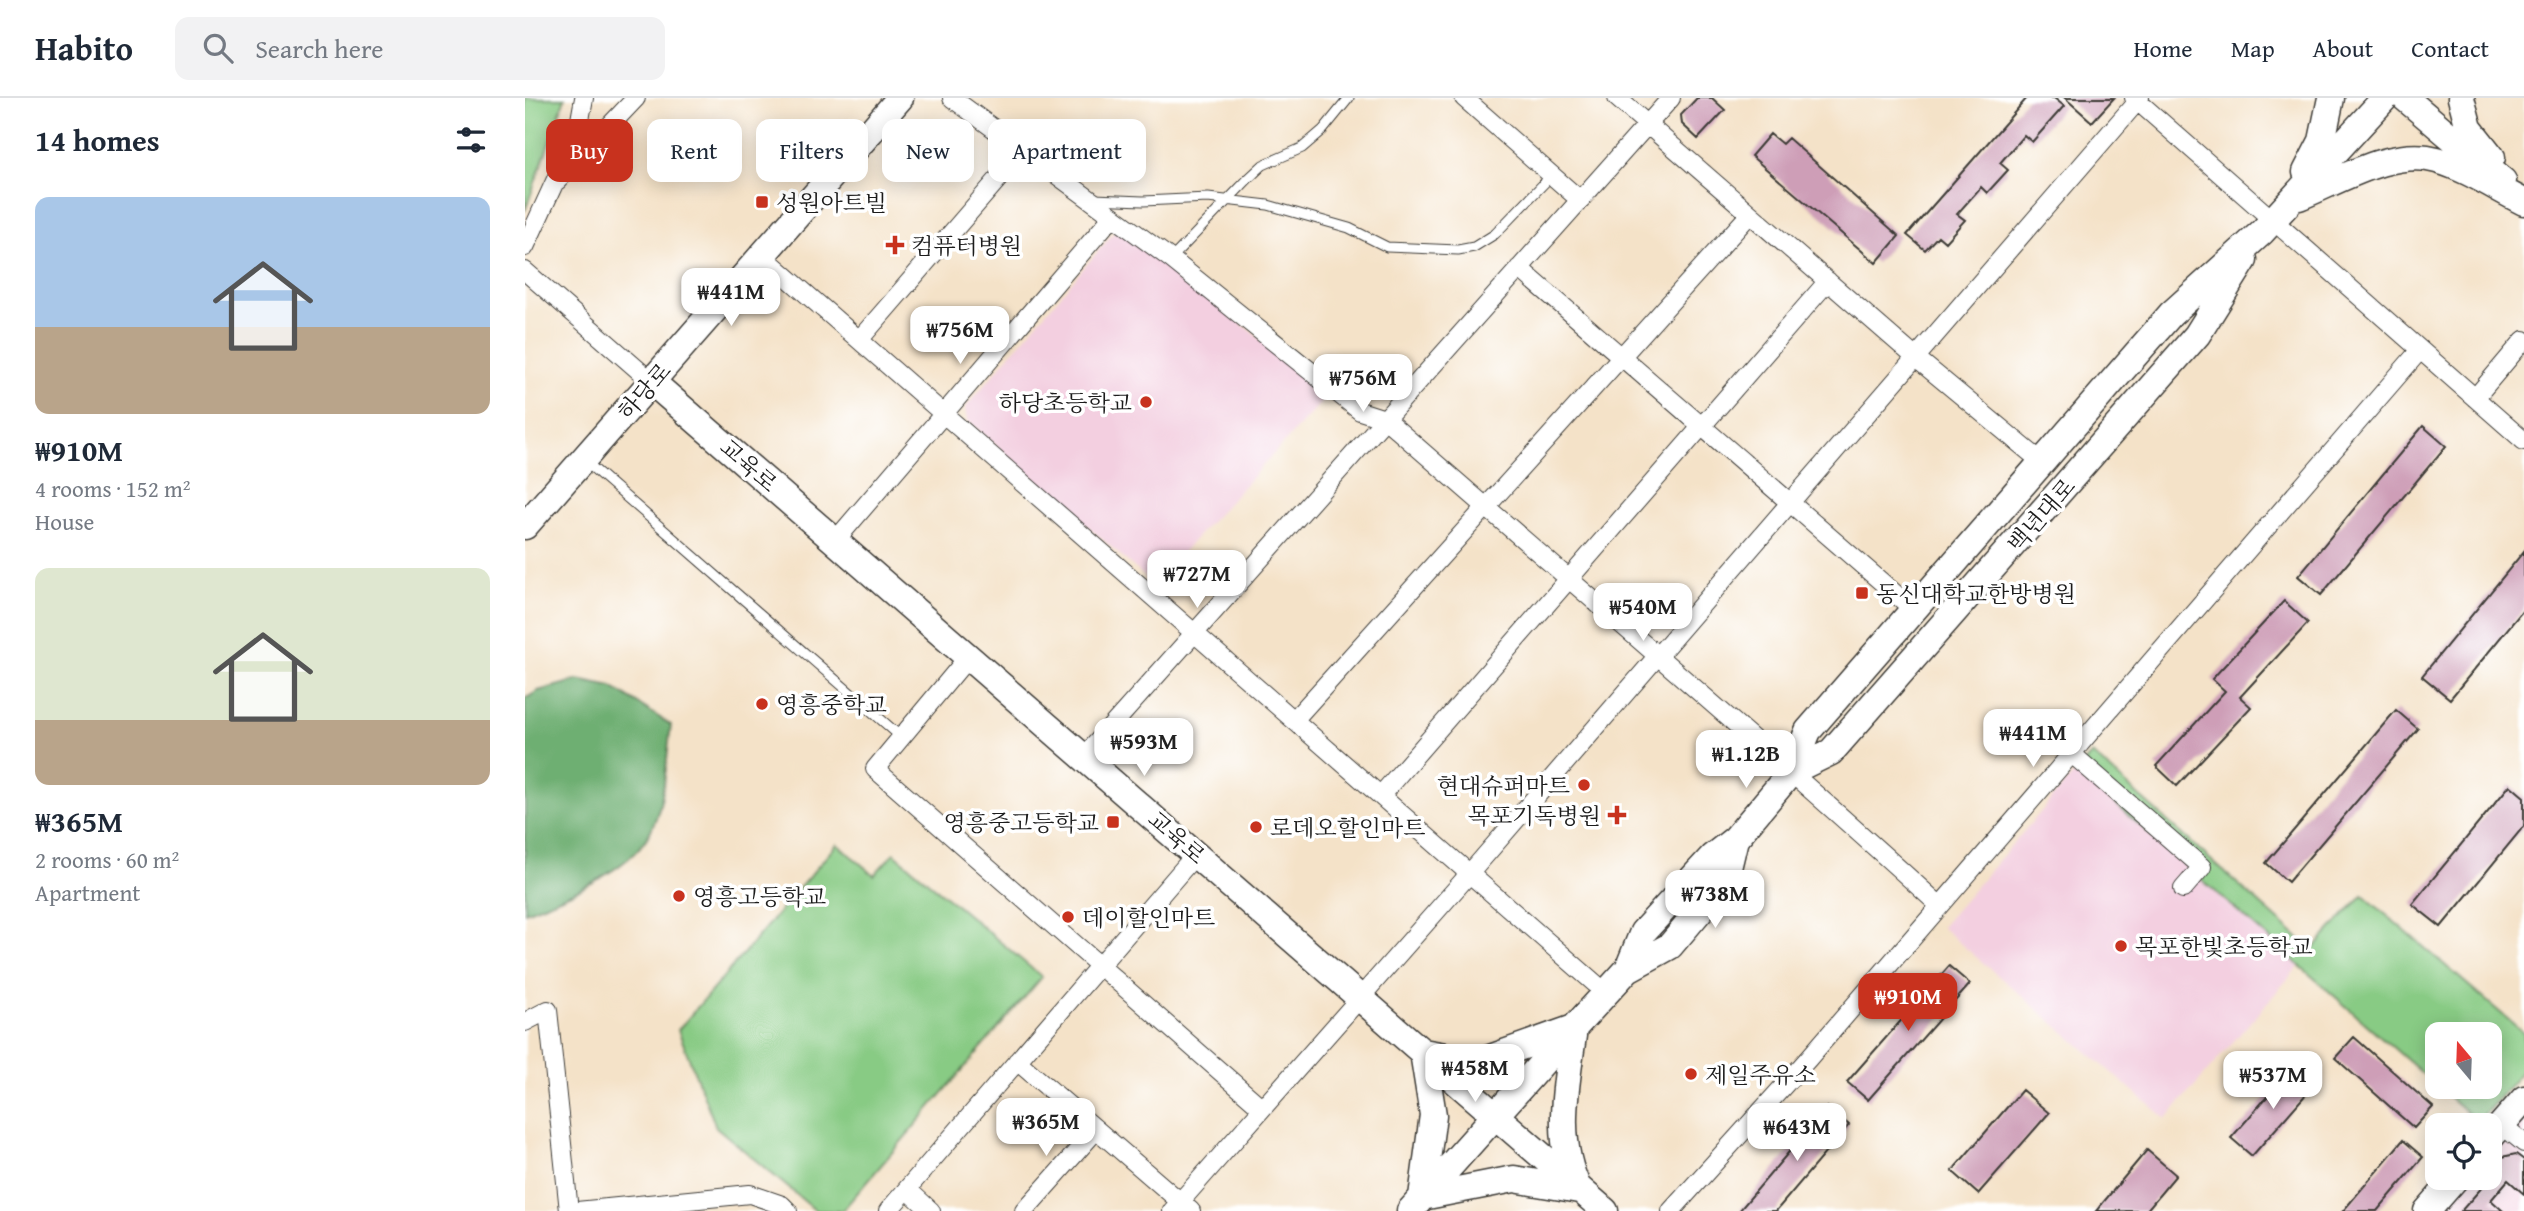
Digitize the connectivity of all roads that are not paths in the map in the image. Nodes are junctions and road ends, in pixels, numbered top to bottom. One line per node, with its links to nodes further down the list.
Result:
1 (584, 98): 19 (street)
2 (636, 98): 19 (street)
3 (900, 98): 29 (street, 하당로)
4 (952, 98): 14 (street)
5 (1349, 98): 24 (lane)
6 (1464, 98): 16 (street)
7 (1617, 98): 15 (street)
8 (1671, 98): 15 (street)
9 (2331, 98): 23 (street)
10 (2385, 98): 23 (street, 백년대로)
11 (2405, 98): 21 (street)
12 (2461, 98): 21 (street)
13 (2137, 99): 27 (street); 38 (street)
14 (988, 124)
15 (1647, 124): 22 (street); 25 (street)
16 (1552, 176): 22 (street); 24 (lane)
17 (995, 182): 34 (street)
18 (1068, 182): 20 (street)
19 (552, 186): 28 (street)
20 (1090, 198): 24 (lane); 26 (street)
21 (2524, 199): 23 (street)
22 (1580, 200): 31 (street)
23 (2292, 200): 27 (street, 백년대로)
24 (1226, 201): 30 (lane)
25 (1750, 214): 33 (street); 37 (street)
26 (1113, 216): 30 (street); 41 (street)
27 (2268, 226): 36 (street); 46 (street, 백년대로); 60 (street, 백년대로)
28 (525, 247)
29 (763, 256): 34 (street); 39 (street, 하당로)
30 (1171, 259): 42 (street)
31 (1520, 268): 37 (street); 42 (street)
32 (525, 271): 39 (street)
33 (1828, 281): 38 (street); 43 (street)
34 (859, 340): 41 (street)
35 (2524, 340): 40 (street)
36 (2420, 350): 40 (street); 58 (street)
37 (1622, 357): 43 (street); 48 (street)
38 (1916, 358): 46 (street); 47 (street)
39 (652, 382): 45 (street, 하당로); 50 (street, 교육로)
40 (2475, 398): 44 (street)
41 (944, 414): 50 (street); 53 (street)
42 (1385, 419): 48 (street); 53 (street)
43 (1702, 426): 47 (street); 51 (street)
44 (2524, 441)
45 (584, 459): 49 (street, 하당로); 57 (lane)
46 (2043, 463): 52 (street, 백년대로)
47 (1791, 503): 52 (street); 55 (street)
48 (1486, 508): 51 (street); 56 (street)
49 (525, 526)
50 (835, 541): 54 (street, 교육로)
51 (1568, 580): 55 (street); 61 (street)
52 (1914, 610): 60 (street, 백년대로)
53 (1194, 633): 56 (street); 59 (street)
54 (969, 656): 57 (street); 59 (street, 교육로)
55 (1657, 657): 60 (street); 63 (street)
56 (1294, 720): 61 (street)
57 (901, 737): 66 (street)
58 (2072, 754): 64 (street); 65 (street)
59 (1084, 757): 62 (street, 교육로)
60 (1793, 771): 65 (street); 67 (street, 백년대로)
61 (1381, 795): 63 (street)
62 (1196, 854): 66 (street); 68 (street, 교육로)
63 (1469, 873): 67 (street); 68 (street)
64 (2183, 889)
65 (1940, 905): 92 (street)
66 (1099, 966): 72 (street); 74 (street)
67 (1606, 993): 70 (street, 백년대로)
68 (1361, 997): 71 (street, 교육로); 74 (street)
69 (525, 1022): 85 (street)
70 (1574, 1028): 71 (street); 75 (street, 백년대로); 81 (street)
71 (1423, 1052): 75 (street, 교육로); 83 (street)
72 (1017, 1061): 77 (street); 80 (street)
73 (2524, 1099): 76 (street)
74 (1262, 1108): 84 (street)
75 (1495, 1117): 81 (street, 교육로); 83 (street, 백년대로)
76 (2502, 1124)
77 (1096, 1130): 84 (street); 90 (street)
78 (2502, 1134): 79 (street)
79 (2524, 1143)
80 (907, 1189): 88 (street); 89 (street)
81 (1579, 1190): 83 (street); 91 (street, 교육로)
82 (2445, 1190): 93 (street)
83 (1416, 1204)
84 (1181, 1208)
85 (569, 1211)
86 (577, 1211): 87 (street)
87 (788, 1211)
88 (888, 1211)
89 (931, 1211)
90 (1024, 1211)
91 (1605, 1211)
92 (1671, 1211)
93 (2427, 1211)

